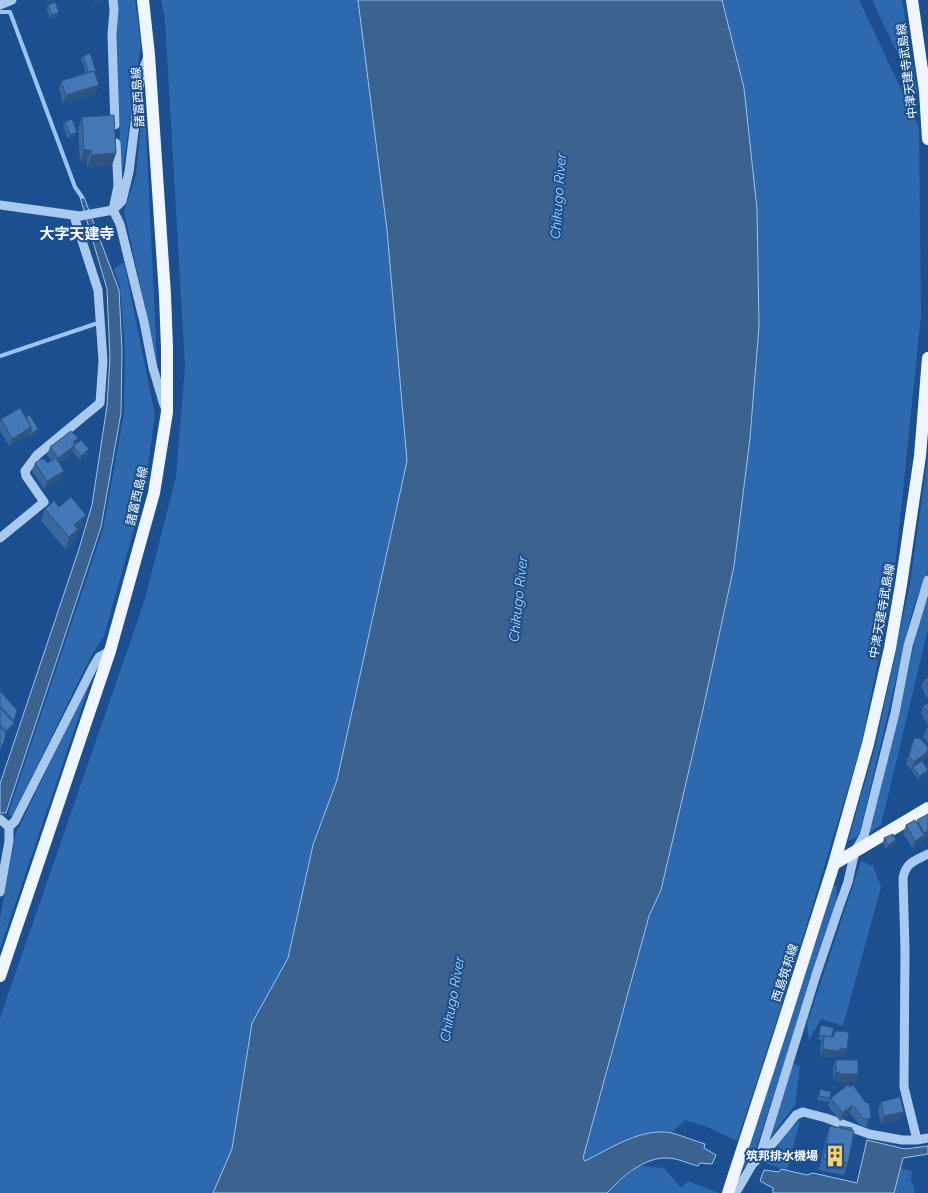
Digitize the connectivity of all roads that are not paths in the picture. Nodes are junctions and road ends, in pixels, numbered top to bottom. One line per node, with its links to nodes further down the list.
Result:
1 (112, 0): 8 (street)
2 (143, 0): 4 (main road, 諸富西島線)
3 (912, 0): 5 (main road, 中津天建寺武島線)
4 (149, 55): 8 (street); 11 (main road, 諸富西島線)
5 (927, 88): 6 (main road, 中津天建寺武島線)
6 (928, 139)
7 (0, 205): 9 (street)
8 (113, 210): 9 (street); 11 (street)
9 (77, 216): 12 (street)
10 (928, 358): 20 (main road, 中津天建寺武島線)
11 (167, 412): 14 (main road, 諸富西島線)
12 (0, 538)
13 (928, 580): 18 (street)
14 (110, 650): 17 (street); 22 (main road, 諸富西島線)
15 (928, 808): 18 (main road)
16 (0, 819): 17 (street)
17 (9, 827): 21 (street)
18 (855, 851): 20 (main road); 25 (street)
19 (928, 854): 24 (street)
20 (834, 864): 26 (main road, 西島筑邦線)
21 (0, 892)
22 (0, 976)
23 (928, 1138): 24 (street)
24 (917, 1140): 25 (street)
25 (760, 1156): 26 (street)
26 (729, 1193)

